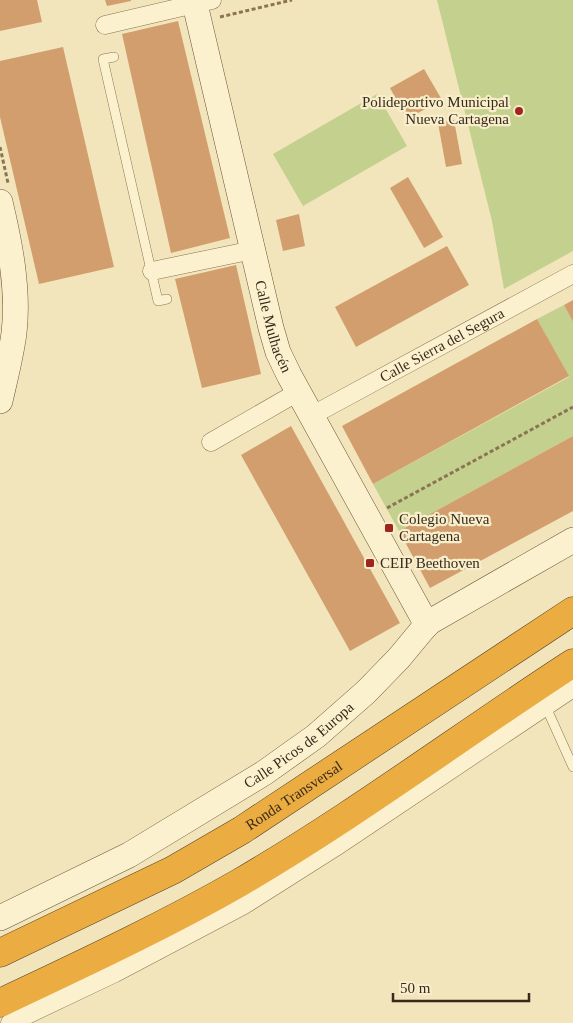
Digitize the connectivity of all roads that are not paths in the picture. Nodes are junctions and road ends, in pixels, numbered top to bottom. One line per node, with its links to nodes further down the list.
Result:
1 (200, 1): 2 (street); 5 (street, Calle Mulhacén)
2 (105, 25)
3 (114, 58): 6 (lane)
4 (0, 202): 10 (street)
5 (252, 250): 6 (street); 9 (street, Calle Mulhacén)
6 (152, 271): 8 (lane)
7 (573, 274): 11 (street, Calle Sierra del Segura)
8 (167, 299)
9 (298, 392): 11 (street, Calle Mulhacén); 12 (street)
10 (0, 401)
11 (311, 416): 15 (street, Calle Mulhacén)
12 (210, 442)
13 (573, 540): 15 (street, Calle Picos de Europa)
14 (573, 610): 21 (highway, Ronda Transversal)
15 (427, 625): 20 (street, Calle Picos de Europa)
16 (573, 662): 22 (highway)
17 (573, 688): 18 (street)
18 (546, 707): 19 (lane); 23 (street)
19 (573, 767)
20 (0, 918)
21 (0, 953)
22 (0, 1003)
23 (10, 1023)

